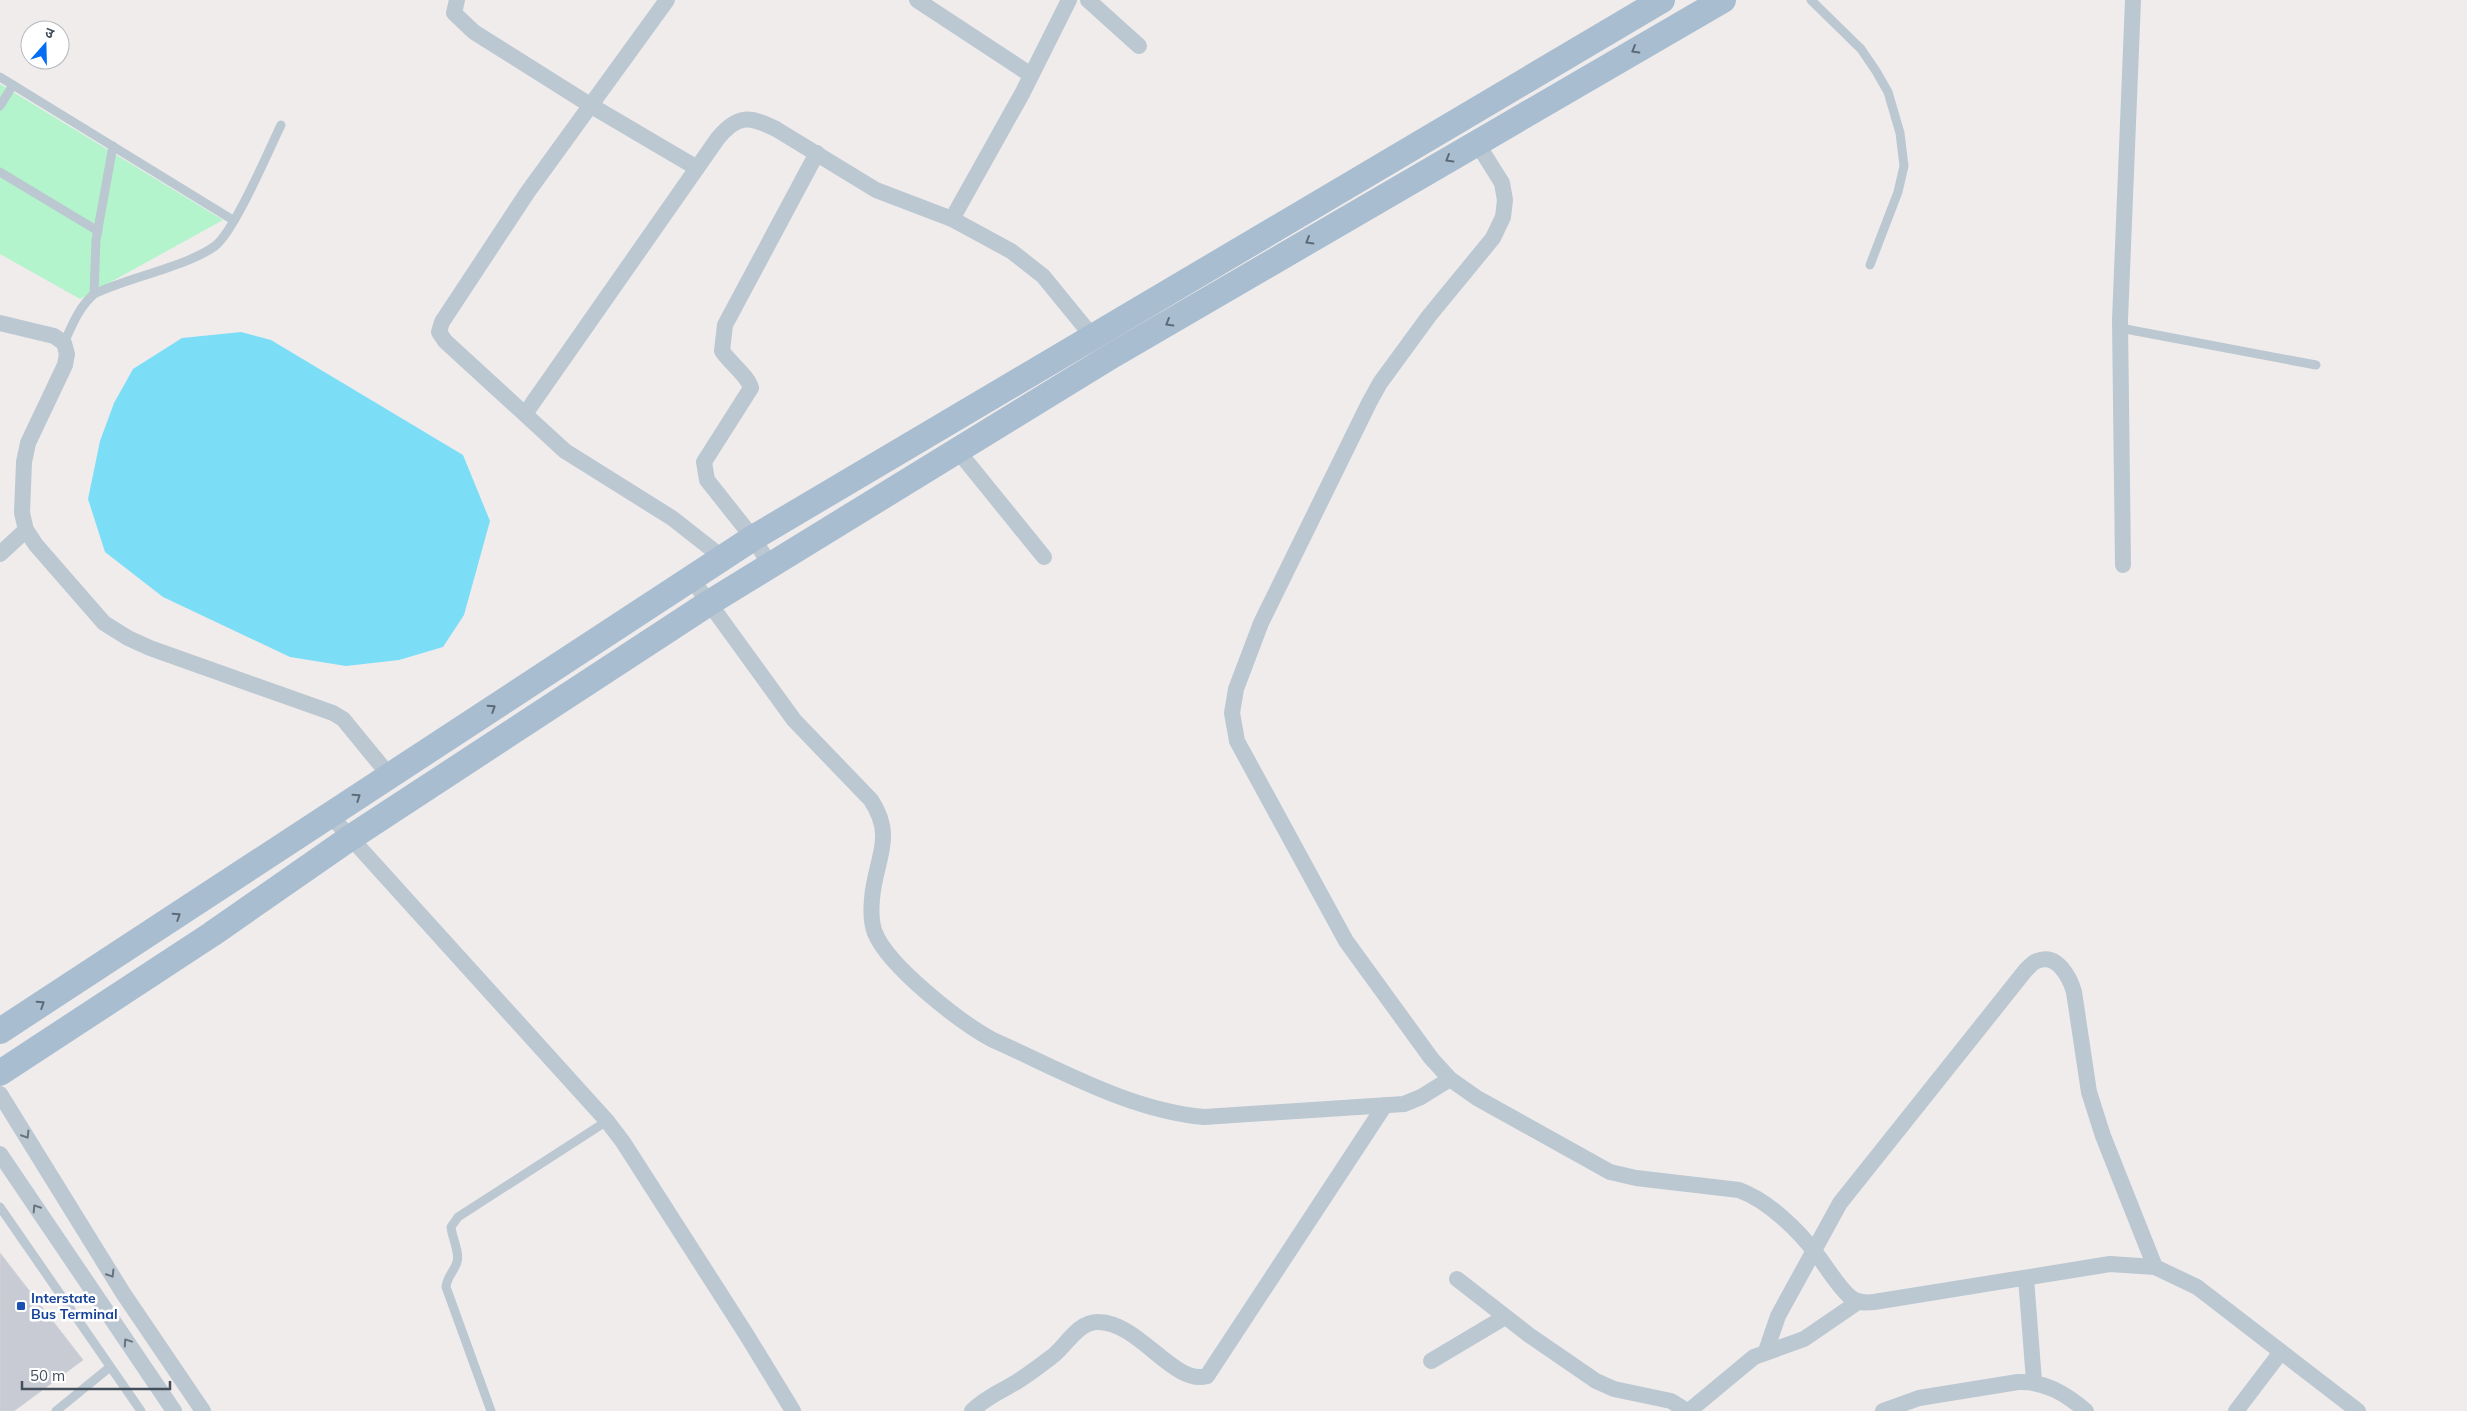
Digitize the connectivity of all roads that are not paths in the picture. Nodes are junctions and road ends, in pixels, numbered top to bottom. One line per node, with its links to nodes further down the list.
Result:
1 (457, 0): 15 (street)
2 (667, 0): 15 (street)
3 (917, 0): 12 (street)
4 (1069, 0): 12 (street)
5 (1088, 0): 11 (street)
6 (1723, 0): 10 (main road)
7 (1811, 0): 26 (lane)
8 (2134, 0): 29 (street)
9 (1656, 4): 10 (main road); 30 (main road)
10 (1664, 34): 18 (main road, one-way to 18)
11 (1139, 46)
12 (1031, 75): 23 (street)
13 (0, 77): 14 (lane)
14 (12, 85): 16 (lane); 19 (lane)
15 (590, 105): 21 (street); 33 (street)
16 (0, 106)
17 (281, 125): 24 (lane)
18 (1477, 143): 34 (main road, one-way to 34); 49 (street)
19 (113, 146): 24 (lane); 25 (lane)
20 (817, 153): 21 (street); 23 (street); 36 (street)
21 (697, 168): 33 (street)
22 (0, 172): 25 (lane)
23 (952, 219): 30 (street)
24 (233, 220): 27 (lane)
25 (98, 231): 27 (lane)
26 (1870, 265)
27 (94, 294): 31 (lane)
28 (0, 323): 31 (street)
29 (2120, 328): 32 (lane); 40 (street)
30 (1092, 336): 36 (main road)
31 (64, 343): 35 (street)
32 (2316, 365)
33 (525, 414): 39 (street)
34 (958, 451): 38 (street); 41 (main road)
35 (26, 530): 37 (street); 44 (street)
36 (753, 538): 39 (main road); 41 (street)
37 (0, 554)
38 (1044, 557)
39 (723, 558): 42 (main road)
40 (2123, 565)
41 (771, 566): 43 (main road)
42 (691, 578): 43 (street); 44 (main road, one-way to 42)
43 (709, 603): 46 (main road); 51 (street)
44 (389, 775): 45 (main road, one-way to 44)
45 (330, 815): 46 (street); 47 (main road, one-way to 45)
46 (350, 838): 48 (main road); 52 (street)
47 (0, 1031)
48 (0, 1073)
49 (1450, 1079): 51 (street); 55 (street)
50 (0, 1094): 69 (street, one-way to 69)
51 (1385, 1105): 72 (street)
52 (606, 1121): 70 (lane); 71 (street)
53 (0, 1154): 68 (street, one-way to 53)
54 (0, 1207): 64 (lane)
55 (1813, 1250): 56 (street); 59 (street); 61 (street)
56 (2154, 1267): 57 (street); 62 (street)
57 (2026, 1278): 59 (street); 65 (street)
58 (1457, 1279): 60 (street)
59 (1858, 1302): 61 (street)
60 (1506, 1317): 63 (street); 73 (street)
61 (1766, 1351): 73 (street)
62 (2281, 1352): 76 (street); 77 (street)
63 (1431, 1361)
64 (110, 1367): 66 (lane); 67 (lane)
65 (2034, 1381): 74 (street); 75 (street)
66 (56, 1411)
67 (140, 1411)
68 (174, 1411)
69 (203, 1411)
70 (491, 1411)
71 (793, 1411)
72 (972, 1411)
73 (1688, 1411)
74 (1883, 1411)
75 (2086, 1411)
76 (2236, 1411)
77 (2358, 1411)

